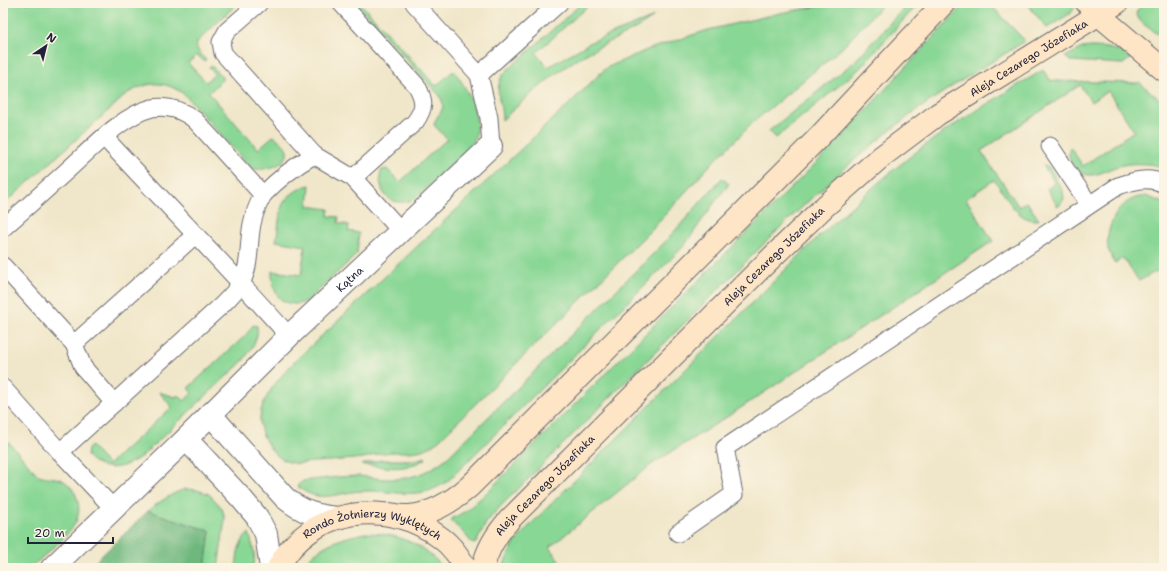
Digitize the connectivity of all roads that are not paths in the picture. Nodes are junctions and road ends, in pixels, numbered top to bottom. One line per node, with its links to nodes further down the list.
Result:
1 (259, 3): 13 (lane)
2 (341, 3): 14 (lane)
3 (414, 3): 9 (lane)
4 (559, 3): 9 (lane)
5 (944, 3): 31 (main road)
6 (1117, 3): 7 (main road, Aleja Cezarego Józefiaka)
7 (1093, 9): 8 (main road); 38 (main road, Aleja Cezarego Józefiaka)
8 (1164, 70)
9 (479, 74): 11 (lane)
10 (104, 137): 16 (lane); 18 (lane); 20 (lane)
11 (491, 146): 19 (street, Kątna)
12 (1050, 146): 17 (lane)
13 (314, 155): 14 (lane); 16 (lane)
14 (353, 178): 19 (lane)
15 (1164, 184): 17 (lane)
16 (263, 195): 22 (lane)
17 (1089, 204): 33 (lane)
18 (3, 228)
19 (401, 231): 23 (street, Kątna)
20 (195, 235): 22 (lane); 24 (lane)
21 (3, 266): 24 (lane)
22 (241, 282): 23 (lane); 26 (lane)
23 (289, 336): 27 (street, Kątna)
24 (74, 344): 26 (lane)
25 (3, 388): 29 (lane)
26 (114, 403): 29 (lane)
27 (210, 414): 28 (street, Kątna); 32 (street)
28 (186, 439): 30 (street, Kątna); 35 (street)
29 (60, 452): 30 (lane)
30 (114, 509): 34 (street, Kątna)
31 (390, 514): 32 (main road, Rondo Żołnierzy Wyklętych); 37 (main road, Rondo Żołnierzy Wyklętych)
32 (338, 518): 36 (main road, Rondo Żołnierzy Wyklętych)
33 (678, 533)
34 (52, 568)
35 (271, 568)
36 (278, 568)
37 (466, 568)
38 (483, 568)

